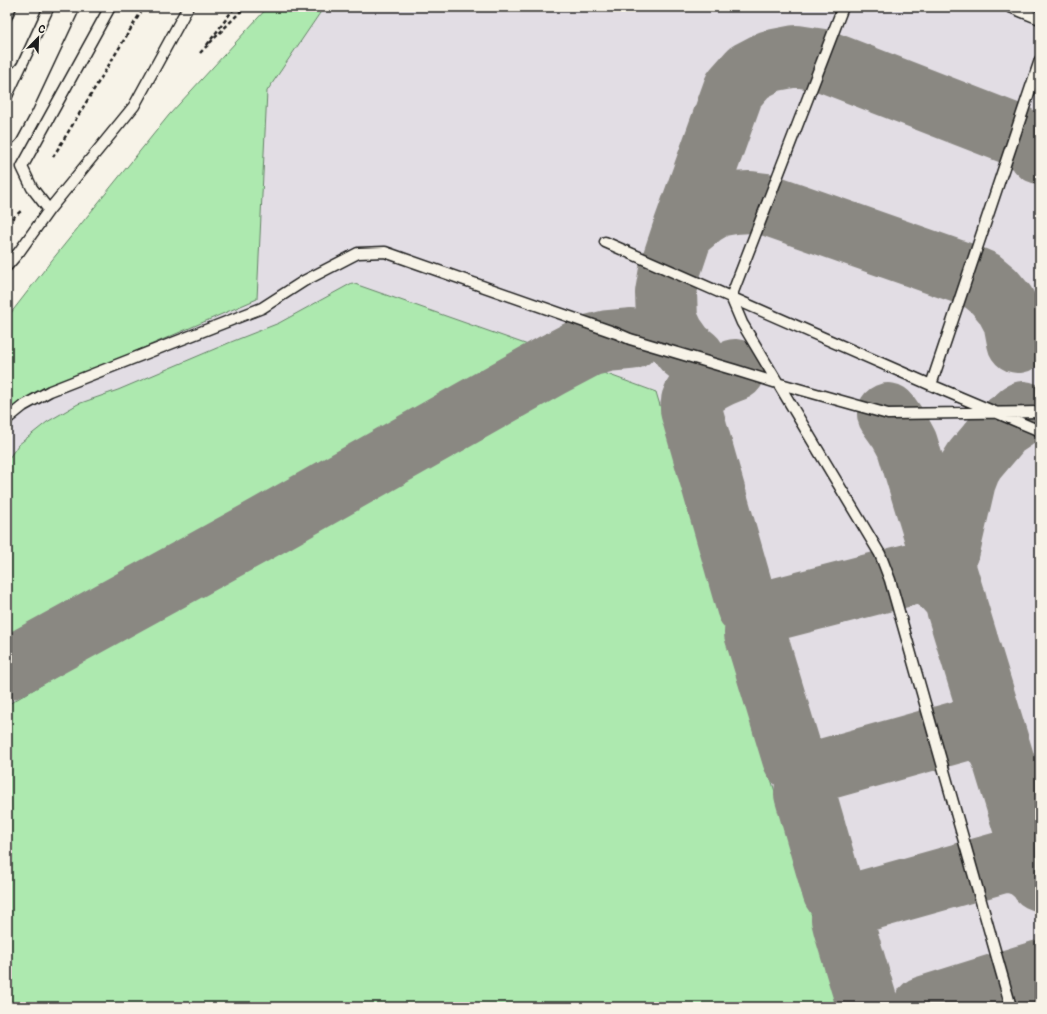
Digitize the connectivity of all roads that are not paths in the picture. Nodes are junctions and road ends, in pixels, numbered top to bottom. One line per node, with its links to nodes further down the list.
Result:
1 (30, 7): 8 (main road)
2 (68, 7): 10 (main road)
3 (110, 7): 11 (lane)
4 (188, 7): 11 (lane)
5 (843, 7): 14 (lane)
6 (1010, 7): 7 (lane)
7 (1040, 19)
8 (7, 57)
9 (1040, 60): 16 (lane)
10 (7, 133)
11 (49, 210): 13 (lane)
12 (604, 242): 14 (lane)
13 (7, 266)
14 (731, 296): 15 (lane); 16 (lane)
15 (777, 383): 17 (lane); 19 (lane); 21 (lane)
16 (931, 385): 17 (lane)
17 (996, 412): 18 (lane); 20 (lane)
18 (1040, 412)
19 (7, 419)
20 (1040, 431)
21 (1011, 1007)

